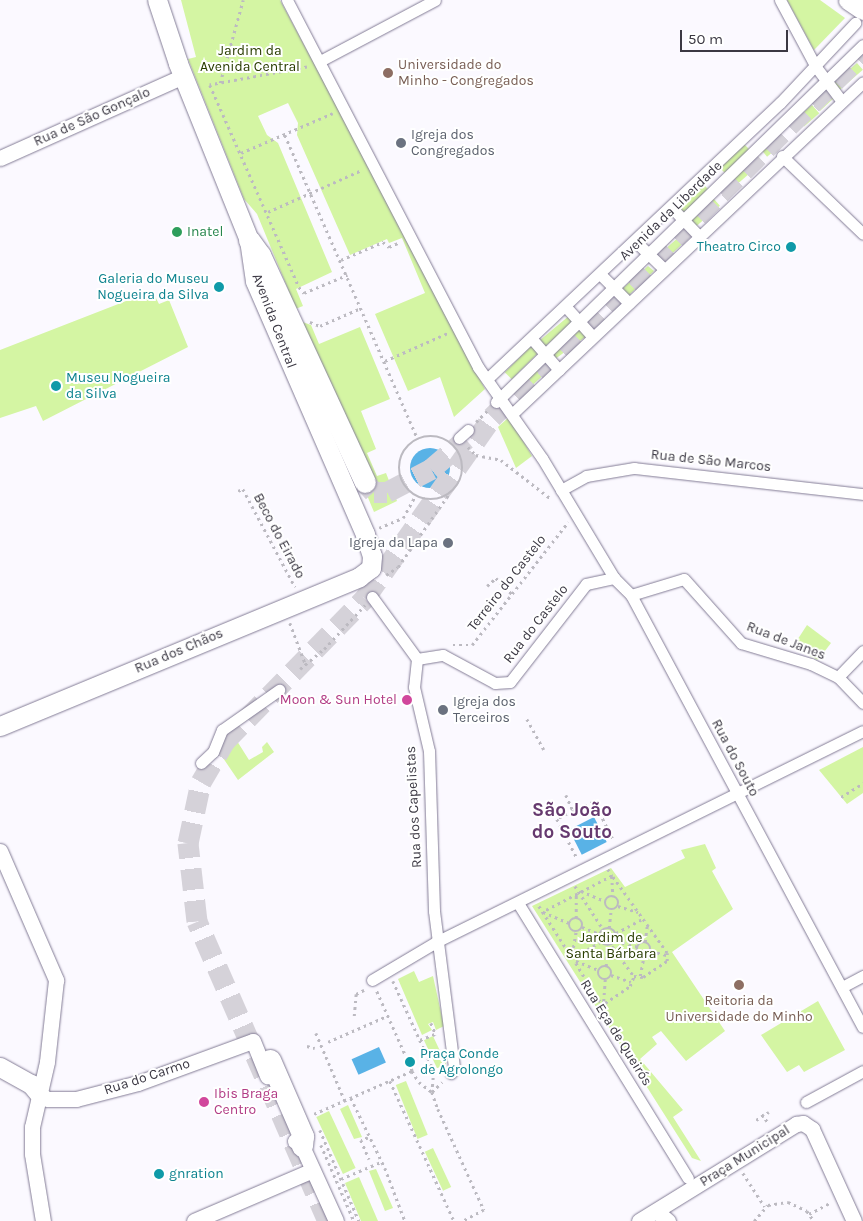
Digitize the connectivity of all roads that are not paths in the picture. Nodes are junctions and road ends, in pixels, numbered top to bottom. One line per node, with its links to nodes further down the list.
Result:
1 (158, 0): 10 (street, Avenida Central)
2 (287, 0): 8 (street)
3 (435, 0): 8 (street)
4 (780, 0): 9 (street)
5 (848, 0): 6 (street)
6 (859, 16): 9 (street)
7 (863, 46): 11 (street, Avenida da Liberdade)
8 (320, 61): 42 (street)
9 (816, 67): 11 (street); 14 (street)
10 (183, 76): 20 (street, Rua de São Gonçalo); 29 (street, Avenida Central)
11 (826, 82): 13 (street); 15 (street, Avenida da Liberdade)
12 (863, 82): 13 (street)
13 (841, 100): 16 (street)
14 (780, 103): 15 (street); 17 (street)
15 (791, 115): 16 (street); 18 (street, Avenida da Liberdade)
16 (806, 133): 19 (street)
17 (745, 136): 18 (street); 22 (street)
18 (757, 148): 21 (street); 23 (street, Avenida da Liberdade)
19 (782, 156): 21 (street); 27 (street)
20 (0, 158)
21 (773, 165): 24 (street)
22 (706, 173): 23 (street); 25 (street)
23 (719, 185): 24 (street); 26 (street, Avenida da Liberdade)
24 (734, 202): 28 (street)
25 (671, 207): 26 (street); 30 (street)
26 (684, 220): 28 (street); 31 (street, Avenida da Liberdade)
27 (863, 234)
28 (698, 236): 32 (street)
29 (249, 240): 45 (main road); 48 (street, Avenida Central)
30 (635, 241): 31 (street); 33 (street)
31 (649, 253): 32 (street); 34 (street, Avenida da Liberdade)
32 (664, 269): 35 (street)
33 (600, 274): 34 (street); 36 (street)
34 (614, 287): 35 (street); 37 (street, Avenida da Liberdade)
35 (629, 303): 38 (street)
36 (566, 307): 37 (street); 39 (street)
37 (579, 321): 38 (street); 40 (street, Avenida da Liberdade)
38 (593, 337): 41 (street)
39 (532, 339): 40 (street); 42 (street)
40 (546, 353): 41 (street); 43 (street, Avenida da Liberdade)
41 (559, 370): 44 (street)
42 (487, 379): 43 (street)
43 (498, 400): 44 (street, Rua do Souto)
44 (512, 414): 46 (street, Rua do Souto)
45 (365, 482)
46 (561, 490): 47 (street, Rua de São Marcos); 49 (street, Rua do Souto)
47 (863, 494)
48 (359, 577): 57 (street, Rua dos Chãos)
49 (614, 578): 50 (street, Rua do Souto); 53 (street, Rua do Castelo)
50 (629, 592): 54 (street, Rua de Janes); 60 (street, Rua do Souto)
51 (372, 597): 53 (street)
52 (863, 651): 54 (street)
53 (417, 659): 63 (street, Rua dos Capelistas)
54 (841, 680): 56 (street)
55 (279, 690): 59 (street)
56 (863, 703)
57 (0, 726)
58 (863, 731): 60 (street)
59 (200, 763)
60 (738, 795): 62 (street); 66 (street, Rua do Souto)
61 (0, 851): 72 (street)
62 (518, 903): 63 (street); 76 (street, Rua Eça de Queirós)
63 (436, 942): 65 (street); 71 (street, Rua dos Capelistas)
64 (863, 976): 66 (street)
65 (370, 984)
66 (842, 987): 67 (street, Rua do Souto)
67 (863, 1025)
68 (270, 1060): 74 (main road)
69 (3, 1069): 72 (street)
70 (863, 1071): 73 (street)
71 (451, 1073)
72 (40, 1095): 74 (street, Rua do Carmo); 78 (street)
73 (806, 1102)
74 (302, 1146): 75 (street)
75 (313, 1170): 79 (street); 80 (street)
76 (688, 1178)
77 (662, 1216): 81 (street); 82 (street, Praça Municipal)
78 (42, 1221)
79 (194, 1221)
80 (336, 1221)
81 (639, 1221)
82 (854, 1221)

